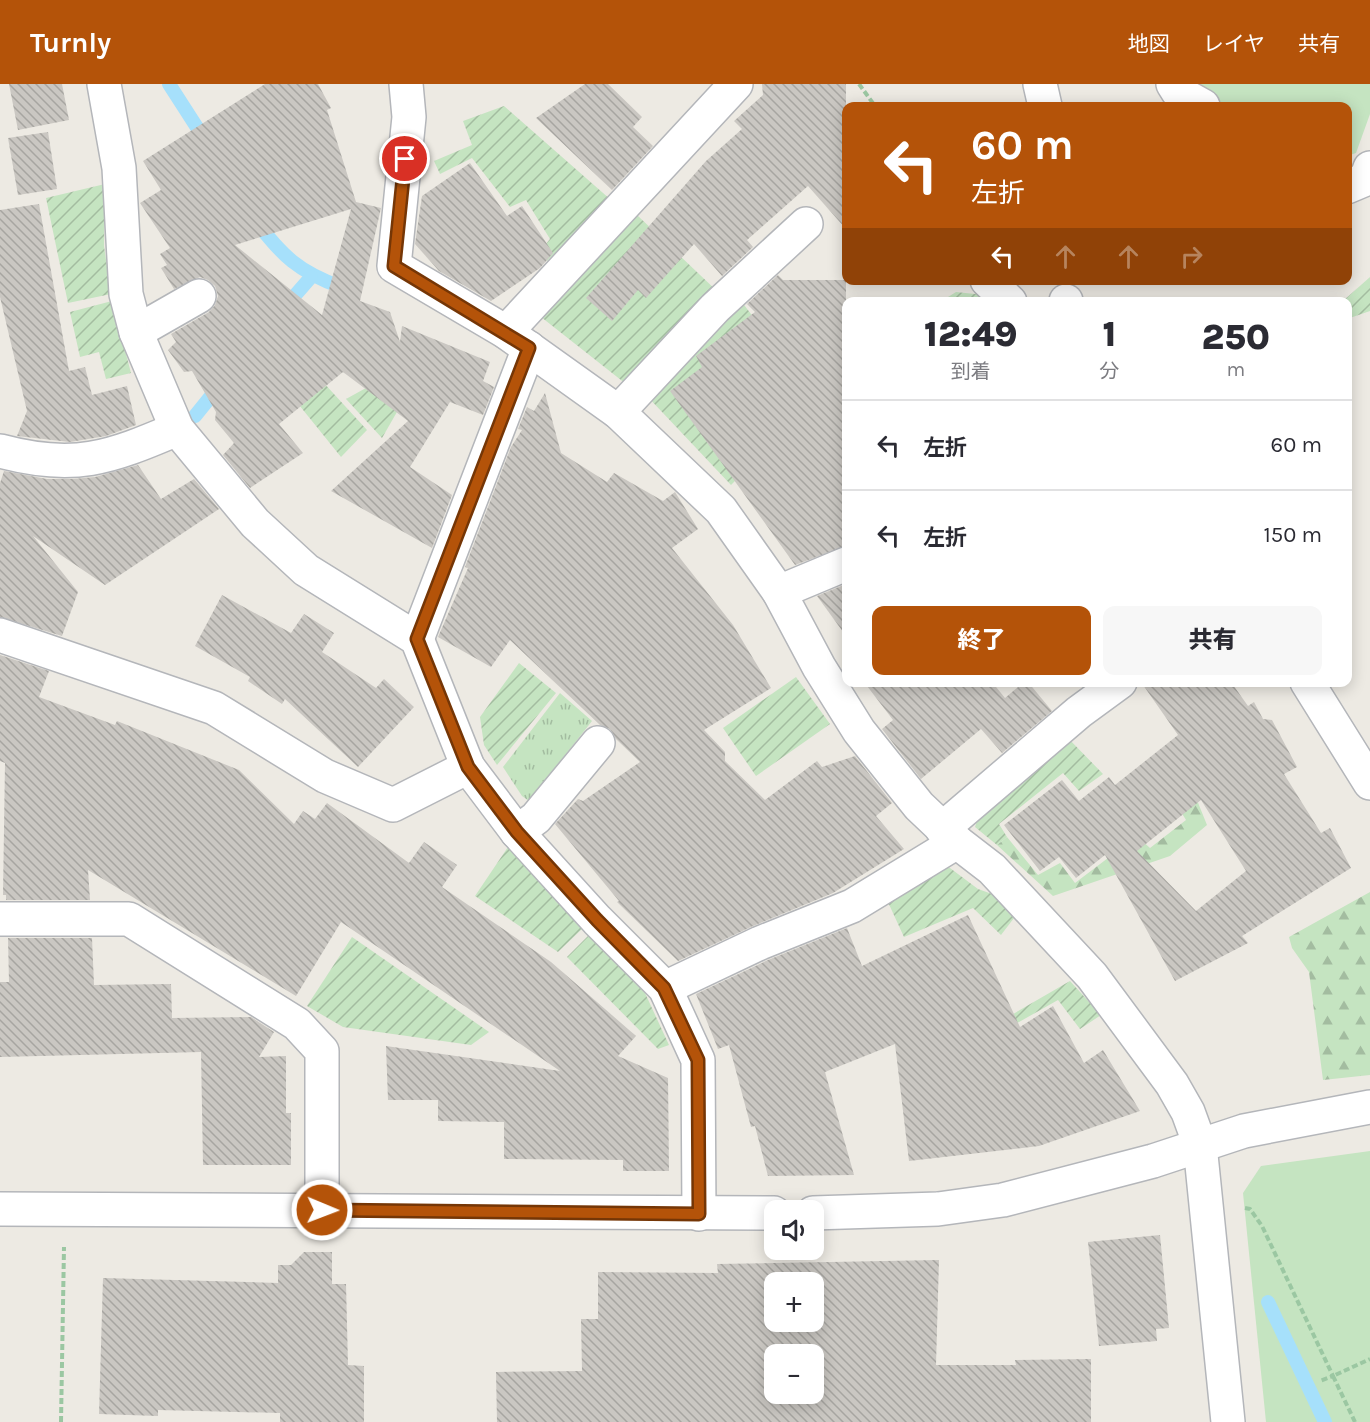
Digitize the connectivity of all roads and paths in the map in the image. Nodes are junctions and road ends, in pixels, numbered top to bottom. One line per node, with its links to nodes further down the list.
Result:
1 (104, 84): 16 (street)
2 (406, 84): 17 (street)
3 (736, 84): 17 (street)
4 (859, 84): 7 (path)
5 (1040, 84): 8 (street)
6 (1173, 84): 9 (street)
7 (873, 102)
8 (1044, 102)
9 (1196, 102)
10 (1370, 168): 11 (street)
11 (1352, 186)
12 (806, 224): 18 (street)
13 (992, 285): 15 (street)
14 (199, 296): 16 (street)
15 (1005, 297)
16 (136, 332): 19 (street)
17 (517, 340): 18 (street); 24 (street)
18 (618, 412): 22 (street)
19 (177, 429): 20 (street); 24 (street)
20 (0, 451)
21 (842, 566): 22 (street)
22 (779, 592): 31 (street)
23 (0, 635): 28 (street)
24 (417, 639): 28 (street)
25 (1113, 687): 31 (street)
26 (1310, 687): 29 (street)
27 (598, 743): 30 (street)
28 (468, 767): 30 (street)
29 (1370, 783)
30 (517, 832): 33 (street)
31 (950, 836): 33 (street); 35 (street)
32 (0, 919): 39 (street)
33 (664, 988): 42 (street)
34 (1370, 1107): 35 (street)
35 (1200, 1145): 41 (street); 47 (street)
36 (1236, 1205): 44 (path)
37 (0, 1209): 38 (street)
38 (64, 1209): 39 (street); 46 (path)
39 (322, 1210): 42 (street)
40 (764, 1213): 42 (street)
41 (824, 1213)
42 (699, 1214)
43 (1370, 1359): 44 (path)
44 (1333, 1376): 45 (path); 48 (path)
45 (1320, 1381)
46 (61, 1422)
47 (1228, 1422)
48 (1355, 1422)

